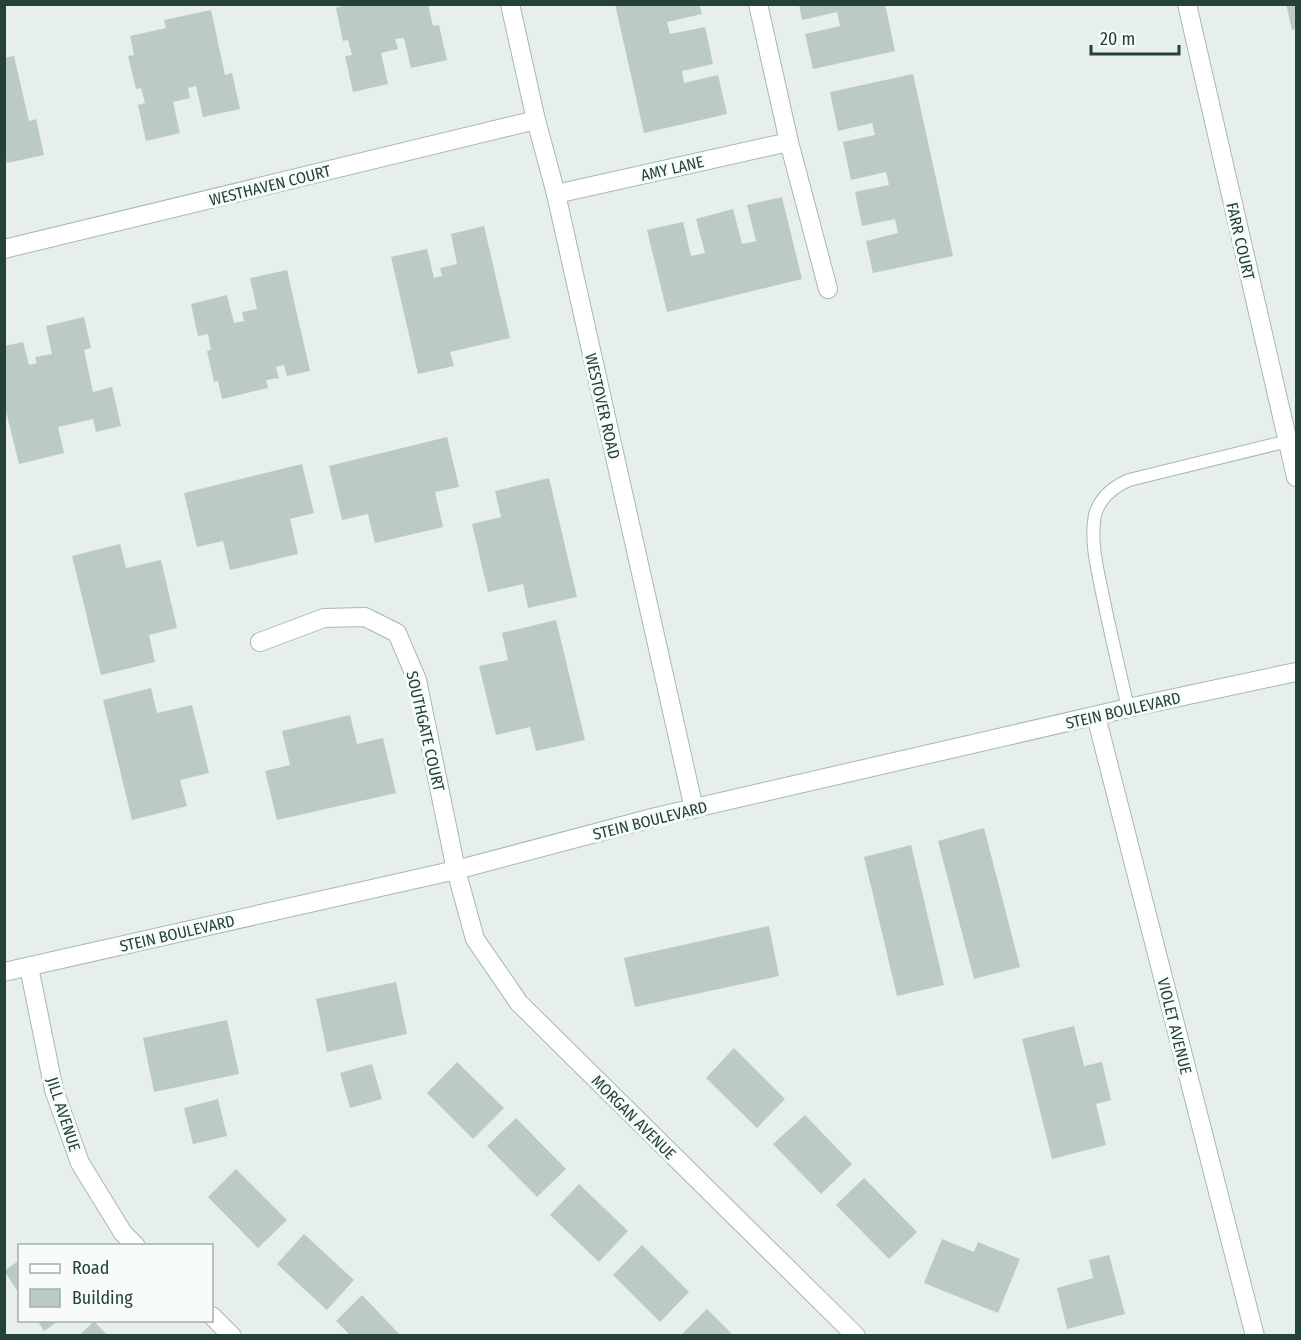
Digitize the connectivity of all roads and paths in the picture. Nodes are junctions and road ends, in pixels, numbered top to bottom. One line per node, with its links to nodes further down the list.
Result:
1 (510, 4): 4 (street, WESTOVER ROAD)
2 (758, 4): 5 (street)
3 (1187, 4): 9 (street, FARR COURT)
4 (536, 120): 6 (street, WESTOVER ROAD); 7 (street, WESTHAVEN COURT)
5 (789, 142): 6 (street, AMY LANE); 8 (street)
6 (555, 194): 15 (street, WESTOVER ROAD)
7 (4, 249)
8 (828, 289)
9 (1288, 441): 10 (street, FARR COURT); 13 (lane)
10 (1296, 477)
11 (260, 642): 16 (street, SOUTHGATE COURT)
12 (1296, 672): 13 (street, STEIN BOULEVARD)
13 (1128, 708): 14 (street, STEIN BOULEVARD)
14 (1096, 716): 15 (street, STEIN BOULEVARD); 23 (street, VIOLET AVENUE)
15 (694, 809): 16 (street, STEIN BOULEVARD)
16 (456, 870): 17 (street, STEIN BOULEVARD); 22 (street, MORGAN AVENUE)
17 (29, 967): 18 (street, STEIN BOULEVARD); 19 (street, JILL AVENUE)
18 (4, 972)
19 (135, 1244)
20 (213, 1317): 21 (street)
21 (232, 1335)
22 (856, 1335)
23 (1255, 1335)

